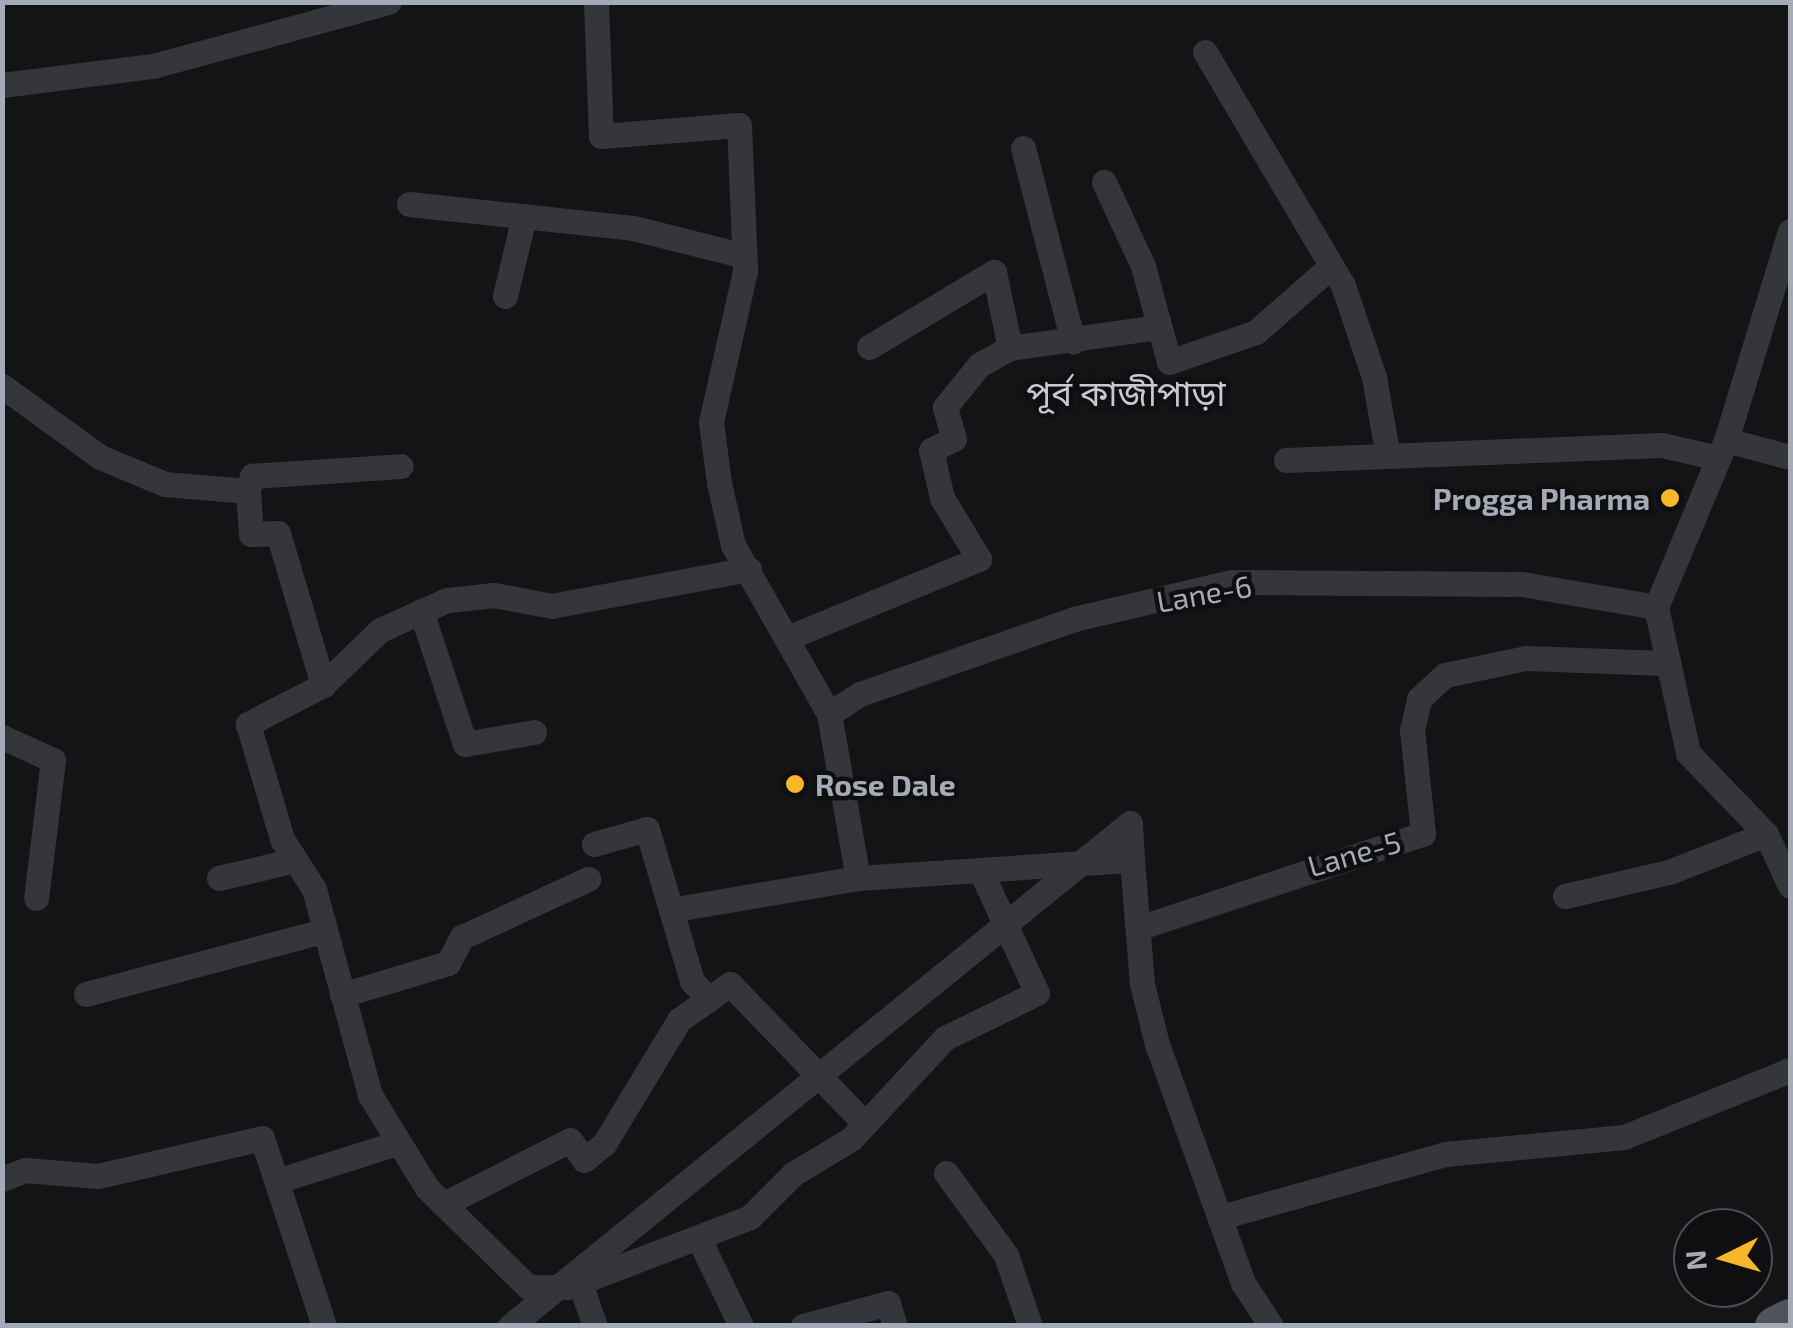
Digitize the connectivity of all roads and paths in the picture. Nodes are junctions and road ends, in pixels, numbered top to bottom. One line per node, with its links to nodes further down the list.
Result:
1 (388, 2): 4 (street)
2 (596, 2): 10 (street)
3 (1205, 52): 11 (street)
4 (2, 85)
5 (1023, 148): 14 (street)
6 (1104, 182): 13 (street)
7 (410, 204): 8 (street)
8 (524, 216): 10 (street); 12 (street)
9 (1790, 231): 18 (street)
10 (745, 256): 24 (street)
11 (1331, 266): 13 (street); 19 (street)
12 (506, 296)
13 (1160, 327): 14 (street)
14 (1074, 342): 16 (street)
15 (869, 347): 16 (street)
16 (1010, 348): 27 (street)
17 (2, 386): 23 (street)
18 (1720, 448): 19 (street); 20 (street); 25 (street)
19 (1387, 451): 21 (street)
20 (1790, 457)
21 (1286, 460)
22 (401, 466): 23 (street)
23 (248, 492): 29 (street)
24 (749, 569): 26 (street); 27 (street)
25 (1656, 607): 28 (street); 30 (street, Lane-6)
26 (421, 611): 29 (street); 31 (street)
27 (787, 638): 30 (street)
28 (1665, 663): 33 (street); 45 (street, Lane-5)
29 (323, 685): 36 (street)
30 (830, 714): 39 (street)
31 (534, 732)
32 (2, 737): 43 (street)
33 (1766, 834): 41 (street); 42 (street)
34 (594, 844): 44 (street)
35 (1132, 860): 37 (street); 45 (street); 62 (street)
36 (291, 861): 38 (street); 46 (street)
37 (981, 872): 39 (street); 51 (street)
38 (219, 878)
39 (858, 878): 44 (street)
40 (588, 879): 48 (street)
41 (1790, 886)
42 (1565, 896)
43 (36, 898)
44 (676, 908): 49 (street)
45 (1140, 927): 57 (street)
46 (322, 931): 47 (street); 48 (street)
47 (86, 994)
48 (342, 995): 52 (street)
49 (709, 1000): 51 (street); 56 (street)
50 (1790, 1070): 57 (street)
51 (864, 1124): 58 (street)
52 (394, 1144): 55 (street); 56 (street)
53 (946, 1172): 67 (street)
54 (2, 1179): 55 (street)
55 (283, 1179): 61 (street)
56 (444, 1204): 59 (street)
57 (1221, 1217): 68 (street)
58 (700, 1241): 59 (street); 64 (street)
59 (580, 1283): 63 (street)
60 (1790, 1318): 69 (main road)
61 (324, 1326)
62 (510, 1326)
63 (595, 1326)
64 (740, 1326)
65 (803, 1326): 66 (street)
66 (896, 1326)
67 (1030, 1326)
68 (1272, 1326)
69 (1774, 1326)

